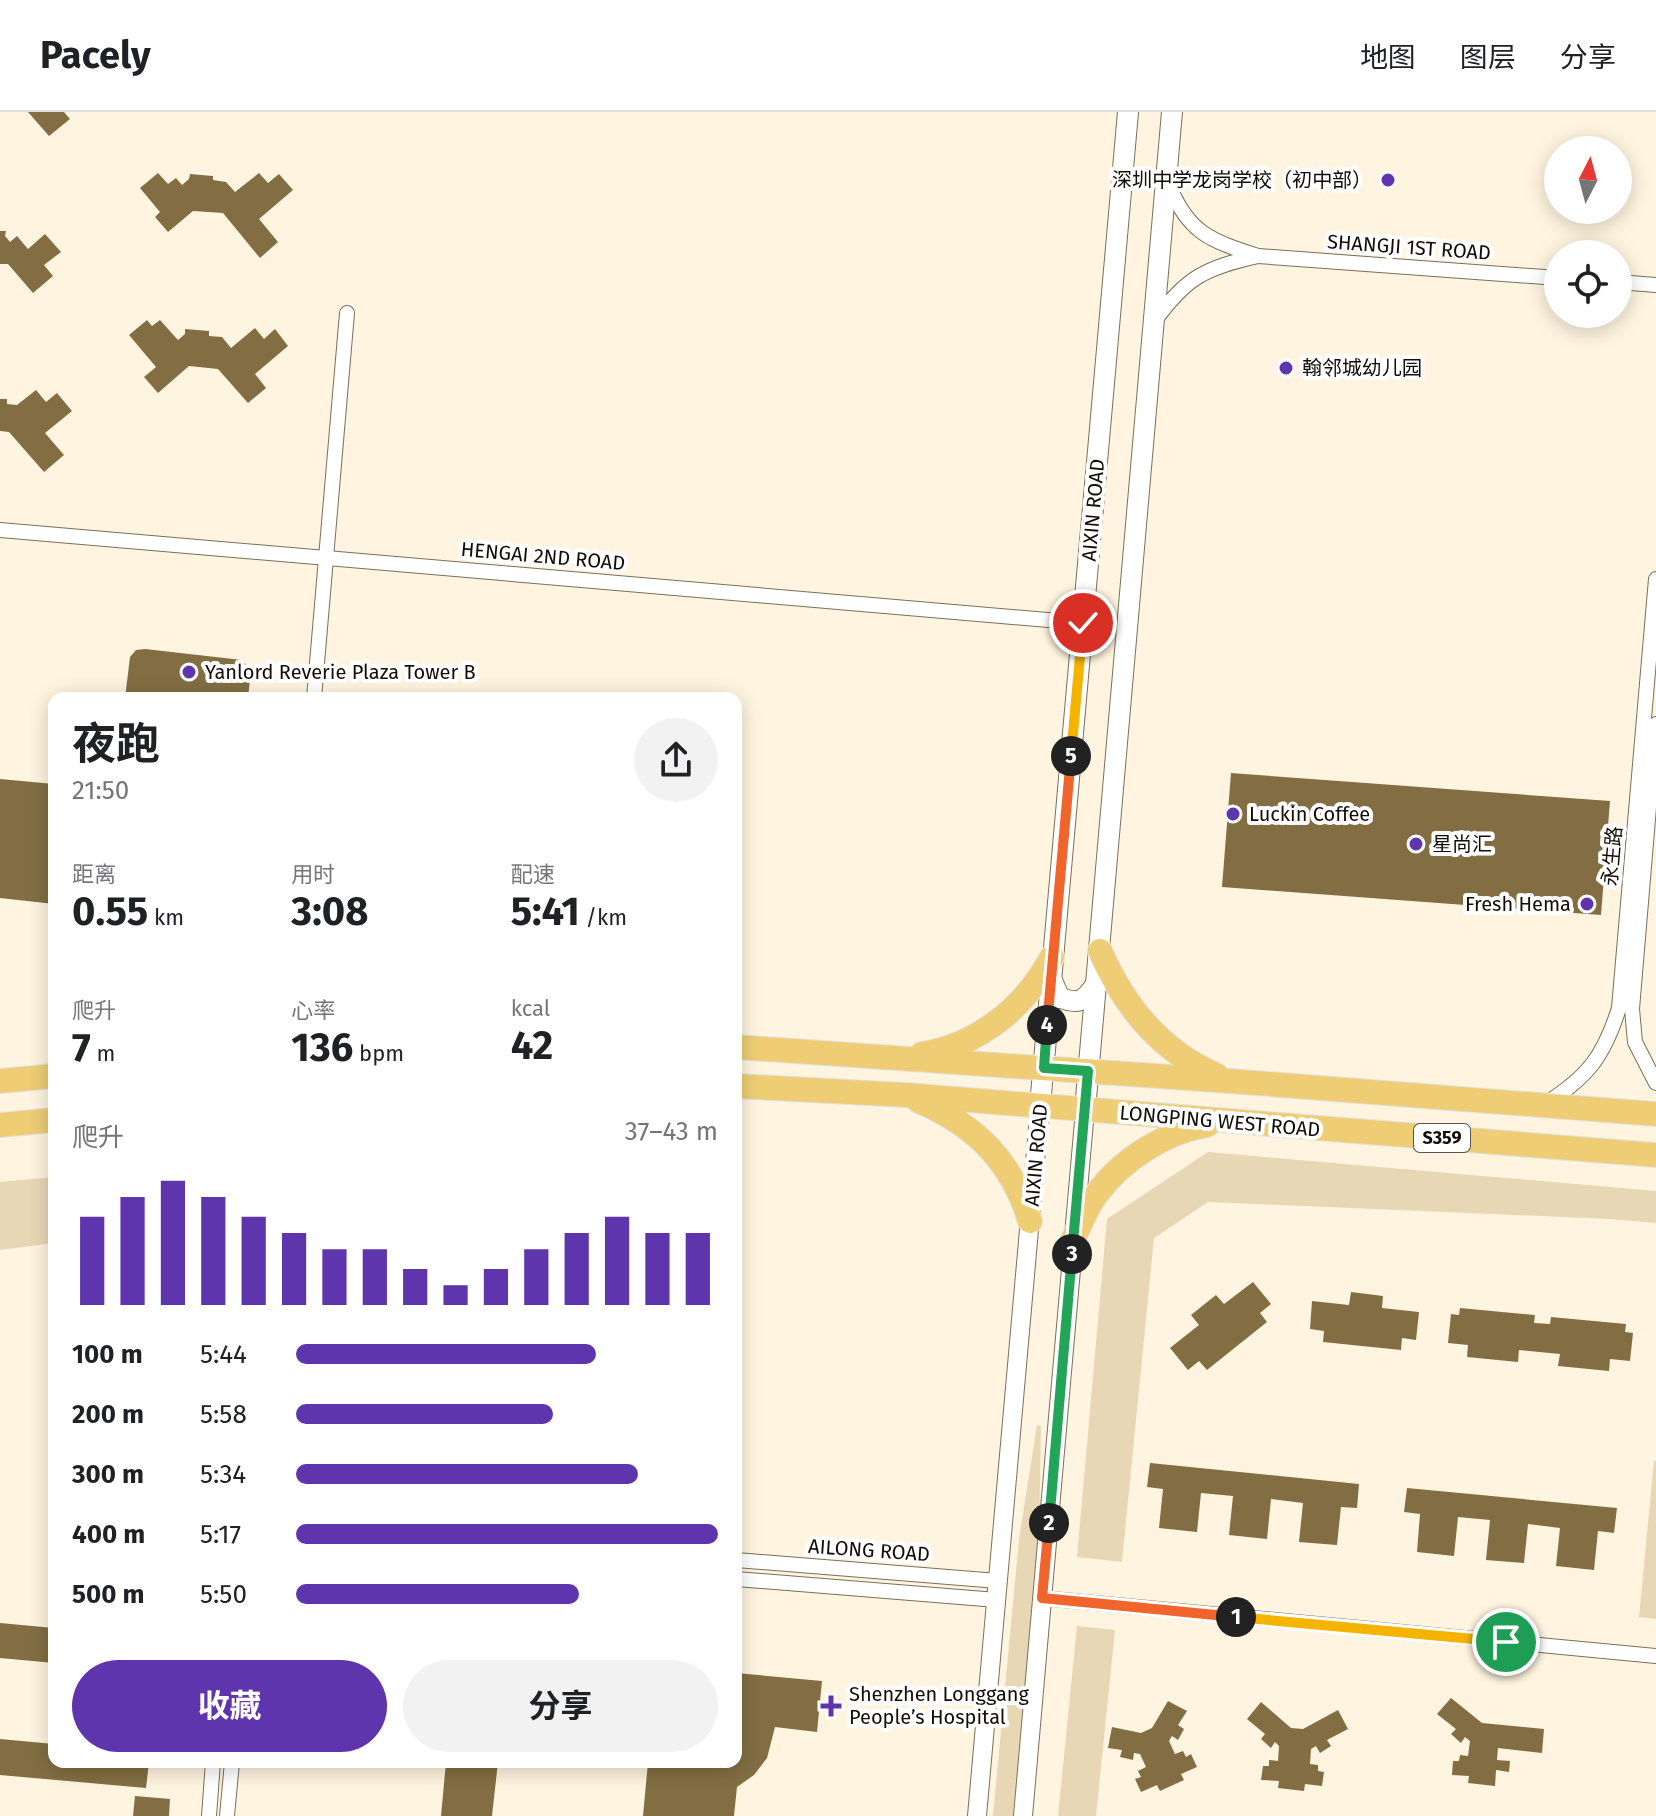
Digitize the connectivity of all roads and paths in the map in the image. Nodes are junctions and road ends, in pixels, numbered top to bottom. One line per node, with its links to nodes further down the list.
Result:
1 (1128, 112): 13 (main road, AIXIN ROAD)
2 (1172, 112): 3 (main road)
3 (1167, 178): 4 (street, SHANGJI 1ST ROAD); 9 (main road)
4 (1258, 256): 5 (street, SHANGJI 1ST ROAD); 9 (street, SHANGJI 1ST ROAD)
5 (1544, 277)
6 (1632, 283): 7 (street)
7 (1656, 285)
8 (347, 313): 11 (street)
9 (1154, 322): 16 (main road)
10 (0, 530): 11 (street, HENGAI 2ND ROAD)
11 (326, 558): 13 (street, HENGAI 2ND ROAD); 14 (street)
12 (1656, 579): 29 (street, 永生路)
13 (1083, 623): 17 (main road, AIXIN ROAD)
14 (315, 692)
15 (1656, 724): 26 (street)
16 (1100, 951): 18 (main road); 25 (main road)
17 (1052, 968): 18 (main road); 20 (main road); 21 (main road, AIXIN ROAD)
18 (1097, 983): 22 (main road)
19 (742, 1047): 20 (main road, LONGPING WEST ROAD / S359)
20 (895, 1058): 21 (main road, LONGPING WEST ROAD / S359)
21 (1044, 1068): 22 (main road, LONGPING WEST ROAD / S359); 30 (main road, AIXIN ROAD)
22 (1088, 1071): 25 (main road, LONGPING WEST ROAD / S359); 31 (main road)
23 (48, 1077): 24 (main road)
24 (0, 1081)
25 (1230, 1081): 29 (main road, LONGPING WEST ROAD / S359)
26 (1656, 1083)
27 (742, 1086): 28 (main road, LONGPING WEST ROAD / S359)
28 (906, 1095): 30 (main road, LONGPING WEST ROAD / S359); 37 (main road)
29 (1543, 1105): 32 (main road, LONGPING WEST ROAD / S359)
30 (1040, 1106): 31 (main road, LONGPING WEST ROAD / S359); 37 (street, AIXIN ROAD)
31 (1085, 1110): 34 (main road, LONGPING WEST ROAD / S359); 38 (street)
32 (1656, 1114)
33 (48, 1121): 35 (main road)
34 (1229, 1122): 36 (main road, LONGPING WEST ROAD / S359); 38 (main road)
35 (0, 1125)
36 (1656, 1155)
37 (1030, 1221): 41 (street, AIXIN ROAD)
38 (1073, 1240): 42 (street)
39 (742, 1561): 41 (street, AILONG ROAD)
40 (742, 1579): 41 (street, AILONG ROAD)
41 (997, 1590): 48 (street, AIXIN ROAD)
42 (1042, 1598): 43 (street); 49 (street)
43 (1656, 1656)
44 (213, 1768): 46 (street)
45 (231, 1768): 47 (street)
46 (209, 1816)
47 (227, 1816)
48 (977, 1816)
49 (1023, 1816)

